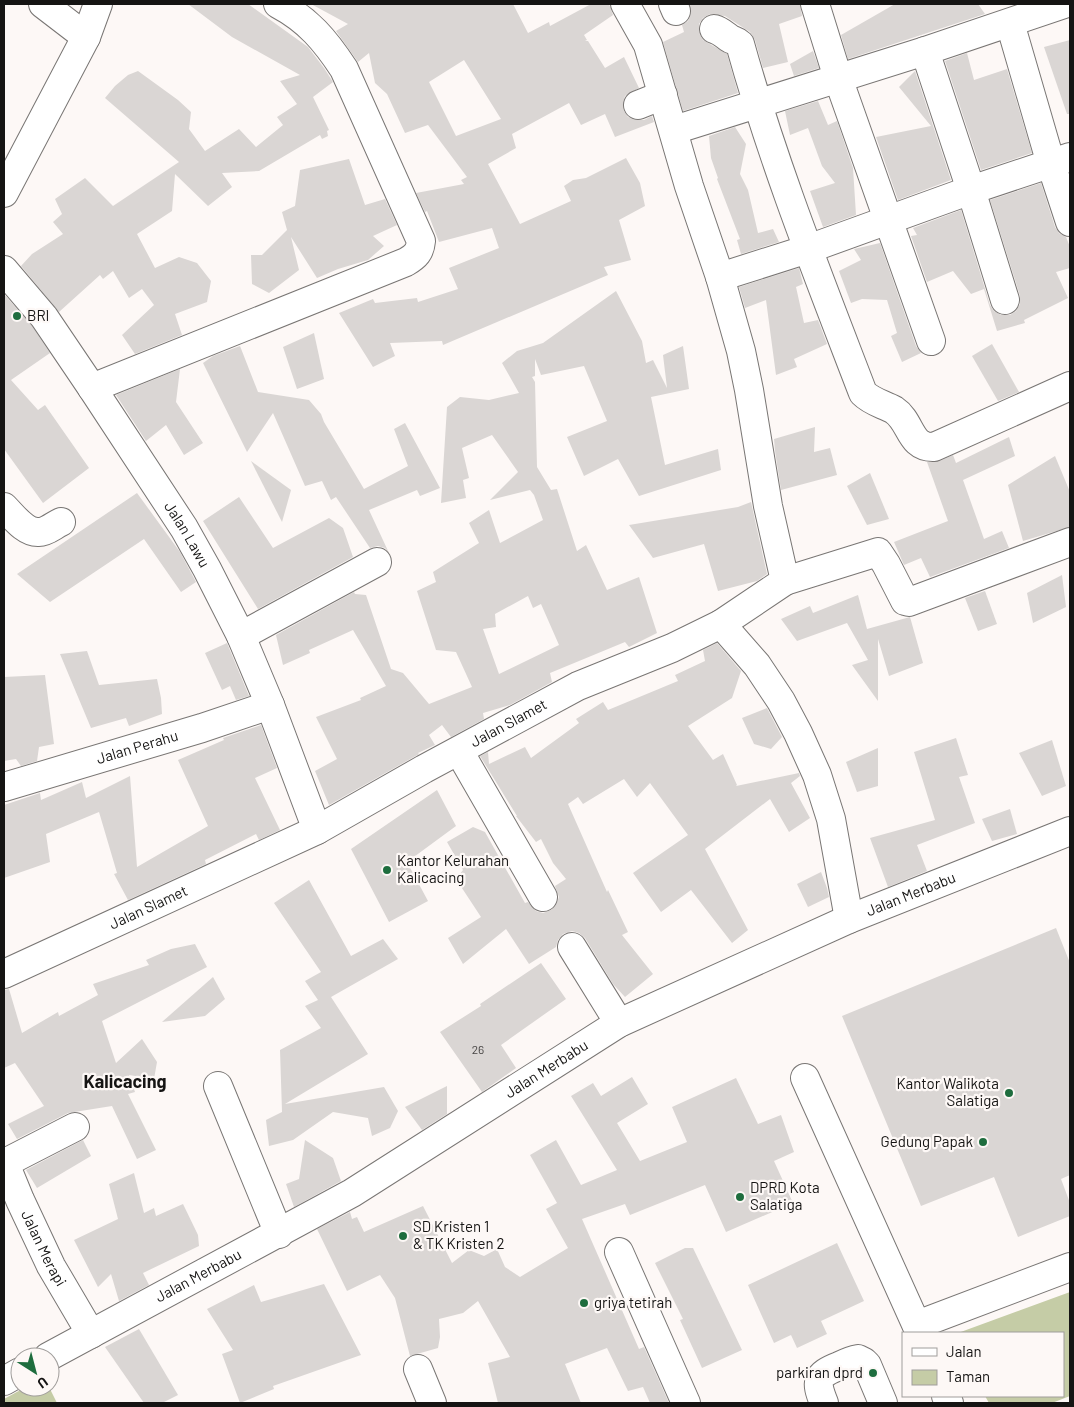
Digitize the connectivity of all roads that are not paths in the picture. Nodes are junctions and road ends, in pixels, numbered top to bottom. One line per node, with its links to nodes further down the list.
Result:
1 (43, 4): 9 (street)
2 (98, 4): 9 (street)
3 (278, 4): 27 (street)
4 (624, 4): 12 (street)
5 (815, 4): 11 (street)
6 (1064, 4): 7 (street)
7 (1010, 23): 10 (street); 16 (street)
8 (714, 29): 13 (street)
9 (86, 37): 18 (street)
10 (925, 51): 11 (street); 17 (street)
11 (838, 78): 13 (street); 19 (street)
12 (663, 95): 14 (street); 15 (street)
13 (758, 103): 15 (street); 21 (street)
14 (638, 105)
15 (674, 130): 23 (street)
16 (1061, 160): 17 (street); 20 (street)
17 (971, 190): 19 (street); 24 (street)
18 (4, 193)
19 (888, 219): 21 (street); 25 (street)
20 (1070, 222)
21 (808, 249): 23 (street); 26 (street)
22 (4, 270): 27 (street, Jalan Lawu)
23 (720, 276): 32 (street)
24 (1005, 300)
25 (932, 341)
26 (1070, 386)
27 (92, 388): 34 (street, Jalan Lawu)
28 (4, 507): 29 (street)
29 (61, 522)
30 (1070, 542): 32 (street, Jalan Slamet)
31 (377, 562): 34 (street)
32 (785, 581): 33 (street, Jalan Slamet)
33 (721, 624): 36 (street, Jalan Slamet); 41 (street)
34 (241, 636): 35 (street, Jalan Lawu)
35 (270, 705): 37 (street, Jalan Perahu); 38 (street, Jalan Lawu)
36 (459, 751): 38 (street, Jalan Slamet); 40 (street)
37 (4, 787)
38 (317, 830): 43 (street, Jalan Slamet)
39 (1070, 831): 41 (street, Jalan Merbabu)
40 (543, 897)
41 (848, 919): 44 (street, Jalan Merbabu)
42 (572, 947): 44 (street)
43 (4, 974)
44 (619, 1023): 49 (street, Jalan Merbabu)
45 (805, 1078): 52 (street)
46 (218, 1086): 49 (street)
47 (75, 1127): 48 (street)
48 (4, 1162): 53 (street, Jalan Merapi)
49 (279, 1234): 53 (street, Jalan Merbabu)
50 (619, 1252): 57 (street)
51 (1070, 1267): 52 (street)
52 (918, 1329)
53 (91, 1334): 54 (street, Jalan Merbabu)
54 (60, 1351)
55 (418, 1369): 56 (street)
56 (432, 1403)
57 (686, 1403)
58 (824, 1403): 59 (street)
59 (883, 1403)

